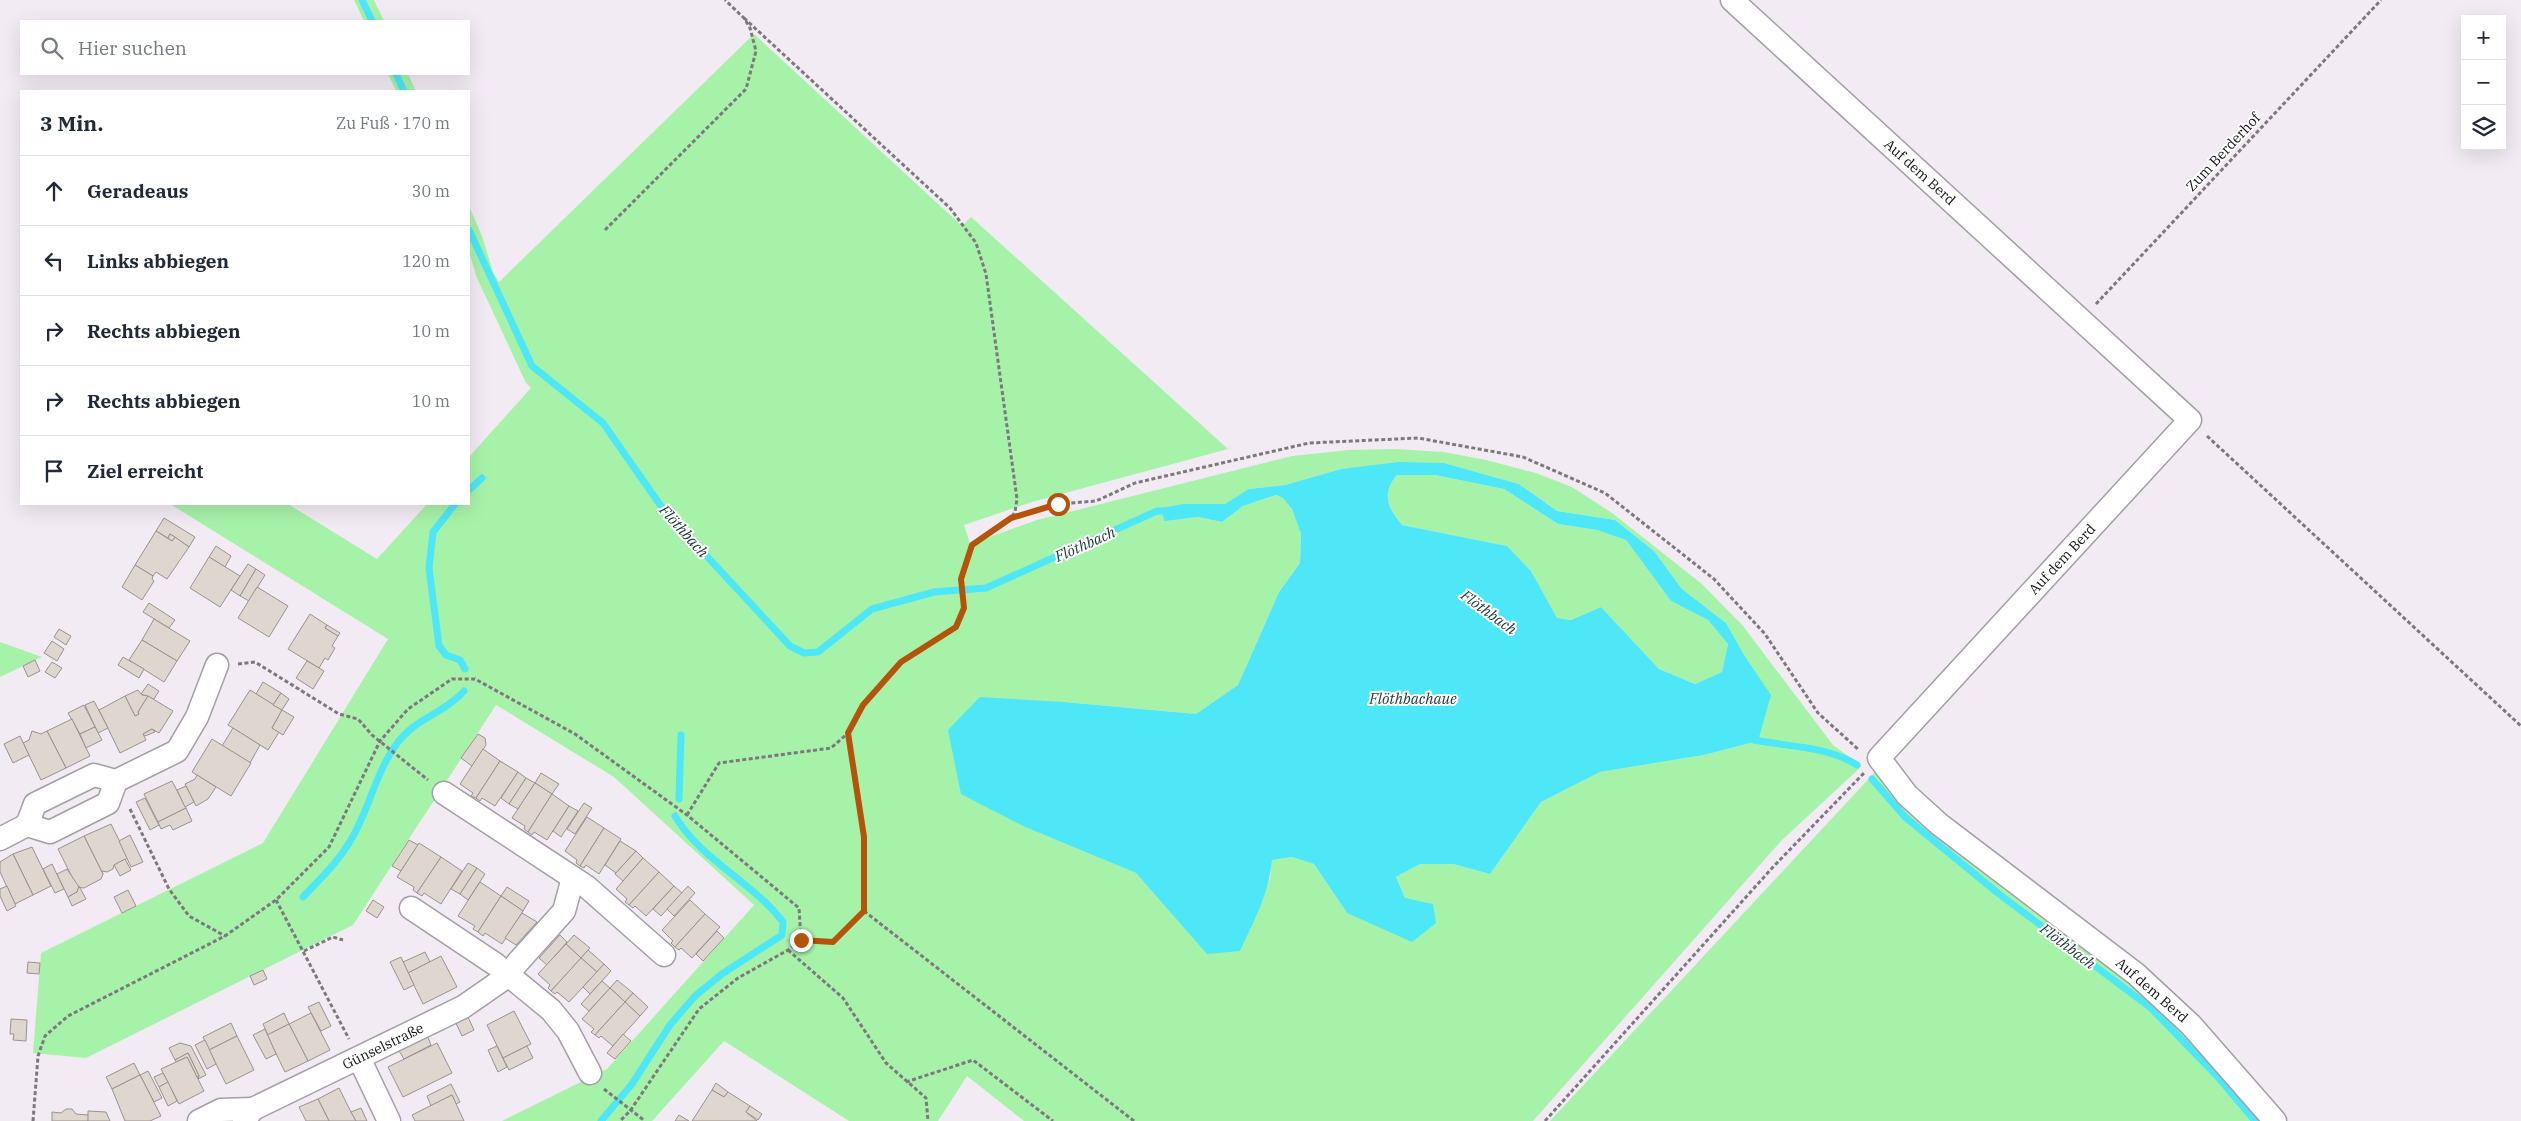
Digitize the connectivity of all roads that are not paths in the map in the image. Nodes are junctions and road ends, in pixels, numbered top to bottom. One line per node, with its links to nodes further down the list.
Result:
1 (1732, 0): 16 (street, Auf dem Berd)
2 (217, 665): 3 (street)
3 (116, 781): 5 (street); 5 (street)
4 (444, 793): 7 (street)
5 (27, 825): 6 (street)
6 (0, 839)
7 (573, 878): 9 (street); 10 (street, Günselstraße)
8 (411, 908): 10 (street)
9 (664, 955)
10 (508, 974): 11 (street, Günselstraße); 12 (street)
11 (359, 1058): 13 (street, Günselstraße); 15 (street)
12 (590, 1073)
13 (248, 1115): 14 (street, Günselstraße)
14 (199, 1121)
15 (390, 1121)
16 (2275, 1121)

